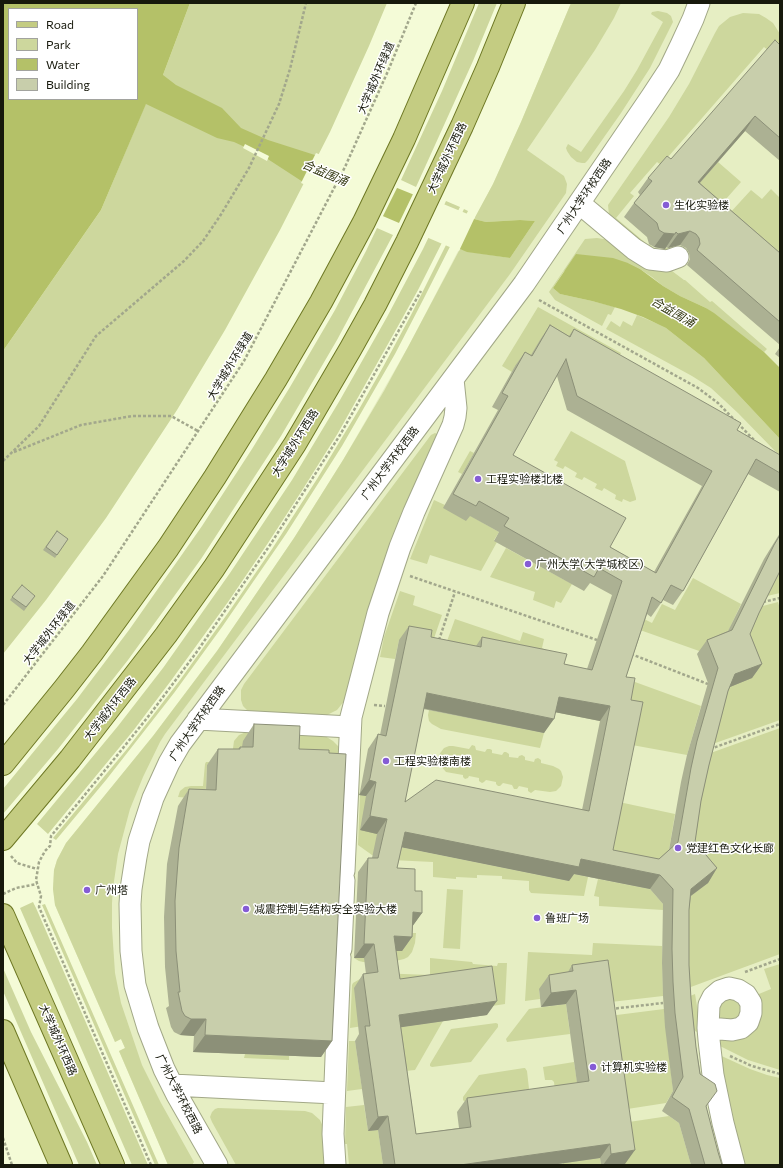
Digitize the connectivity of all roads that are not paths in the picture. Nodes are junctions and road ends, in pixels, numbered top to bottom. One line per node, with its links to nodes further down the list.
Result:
1 (463, 3): 9 (main road)
2 (514, 3): 10 (main road, 大学城外环西路)
3 (699, 3): 4 (lane, 广州大学环校西路)
4 (579, 203): 5 (lane); 6 (lane, 广州大学环校西路)
5 (678, 256)
6 (453, 379): 7 (lane, 广州大学环校西路); 8 (lane)
7 (198, 719): 8 (lane); 14 (lane, 广州大学环校西路)
8 (350, 727): 15 (lane)
9 (3, 764)
10 (3, 839)
11 (3, 915): 17 (main road, 大学城外环西路)
12 (708, 1028): 20 (lane)
13 (3, 1031): 16 (main road)
14 (172, 1085): 15 (lane); 18 (lane, 广州大学环校西路)
15 (334, 1093): 19 (lane)
16 (62, 1165)
17 (113, 1165)
18 (216, 1165)
19 (335, 1165)
20 (734, 1165)

